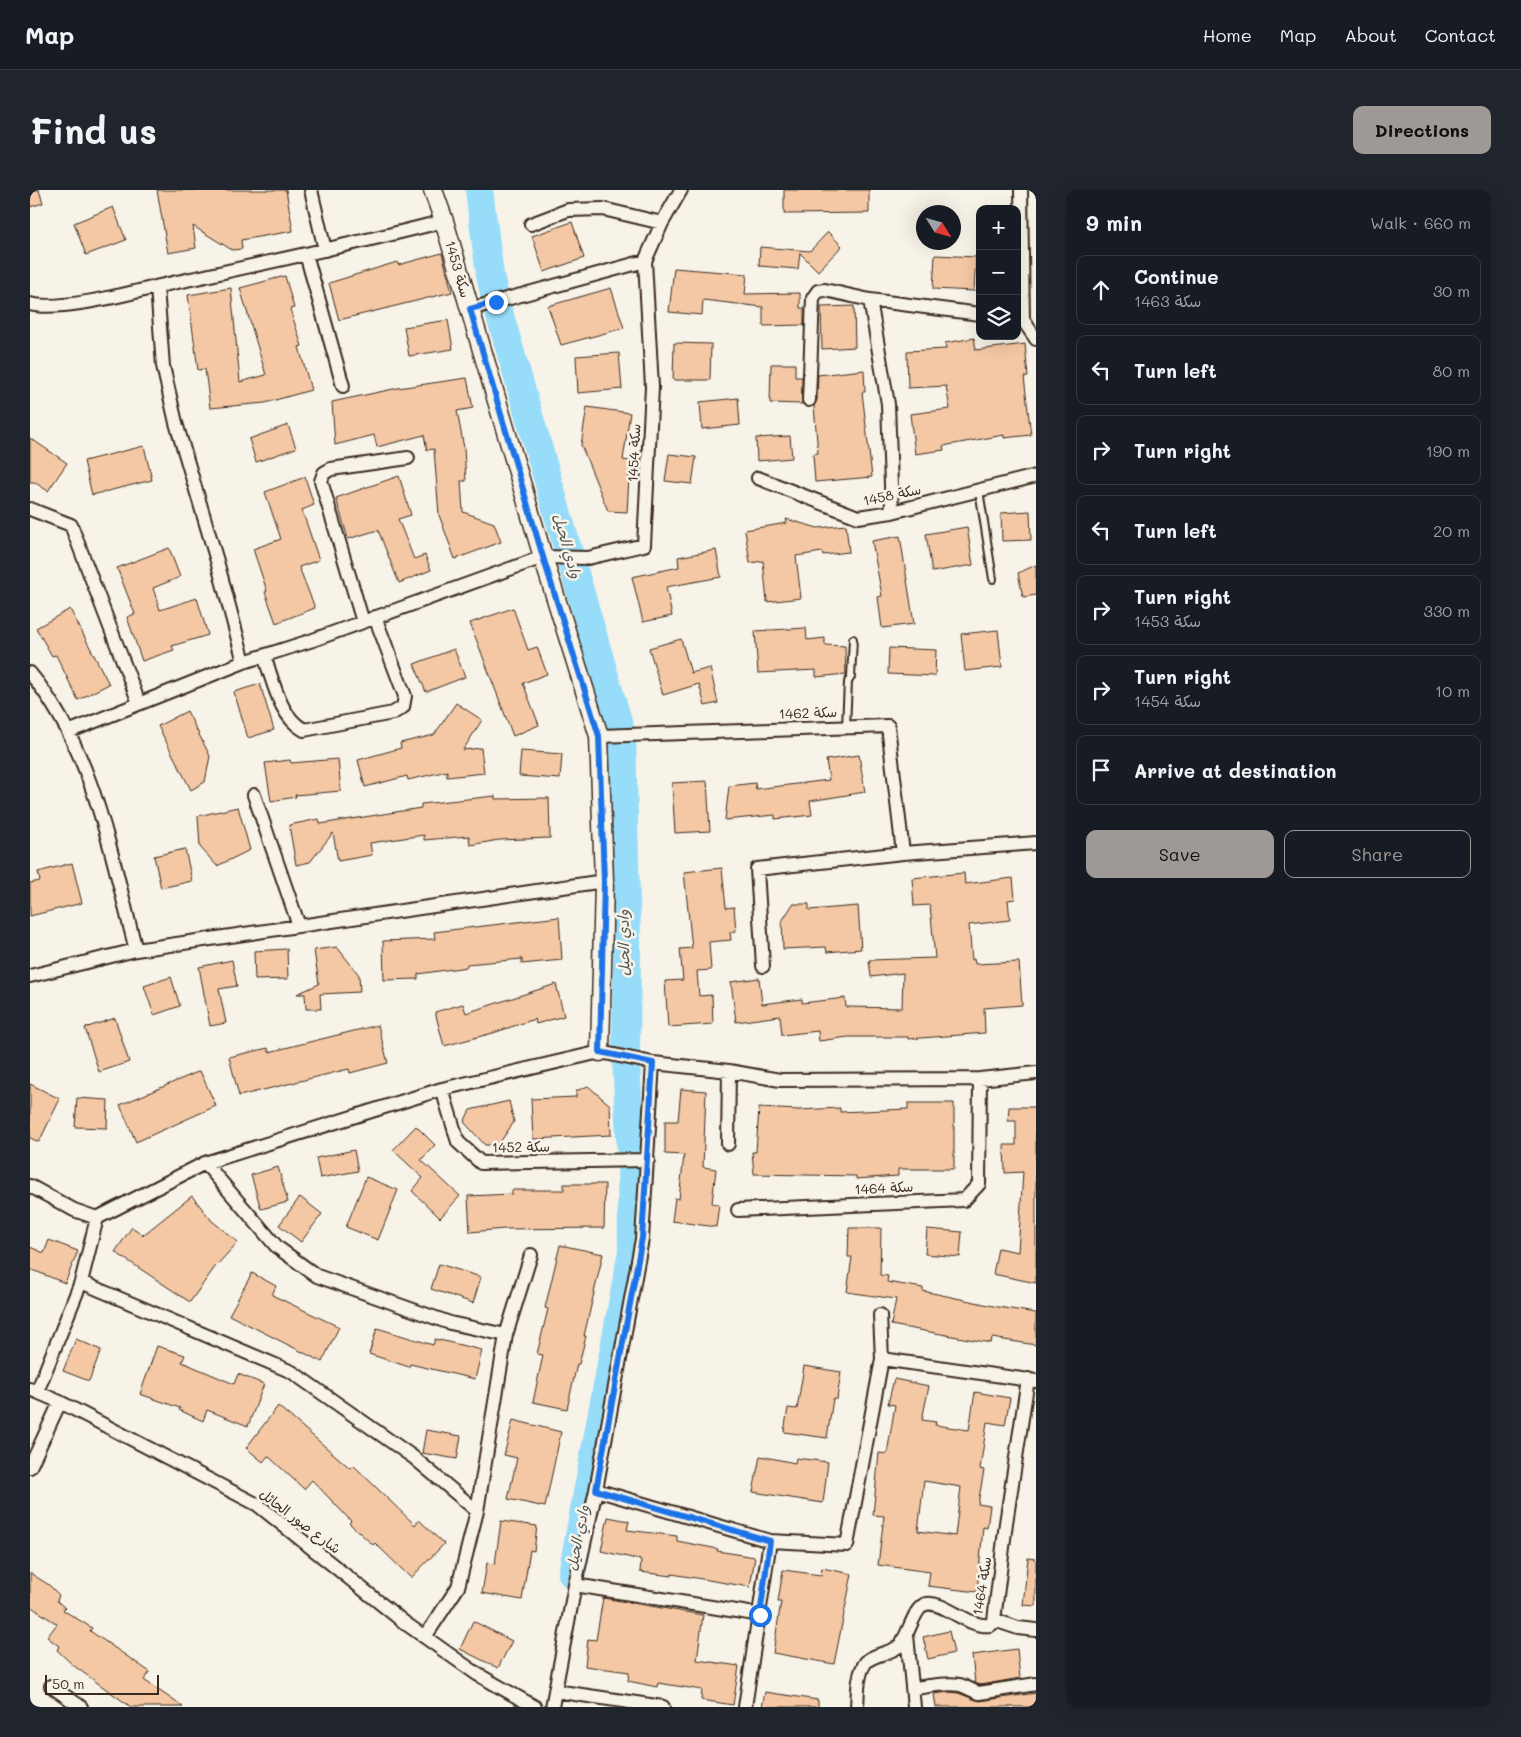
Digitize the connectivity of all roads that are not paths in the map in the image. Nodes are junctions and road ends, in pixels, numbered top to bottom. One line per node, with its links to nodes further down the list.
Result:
1 (312, 190): 8 (street)
2 (433, 190): 5 (street, سكة 1453)
3 (681, 190): 6 (street, سكة 1454)
4 (1021, 190): 12 (street)
5 (444, 222): 8 (street); 15 (street, سكة 1453)
6 (662, 223): 7 (street); 10 (street, سكة 1454)
7 (532, 224)
8 (325, 250): 9 (street)
9 (306, 254): 11 (street); 19 (street)
10 (645, 261): 15 (street); 27 (street, سكة 1454)
11 (157, 287): 14 (street); 33 (street)
12 (1020, 295)
13 (870, 300): 16 (street); 20 (street); 26 (street)
14 (30, 304)
15 (470, 309): 27 (street, سكة 1453)
16 (976, 313)
17 (1021, 321): 18 (street)
18 (1036, 339)
19 (343, 386)
20 (808, 400)
21 (408, 458): 30 (street)
22 (1036, 476): 24 (street, سكة 1458)
23 (758, 478): 26 (street, سكة 1458)
24 (979, 490): 26 (street, سكة 1458); 28 (lane)
25 (30, 509): 35 (street)
26 (892, 512)
27 (543, 557): 29 (street); 38 (street, سكة 1453)
28 (993, 579)
29 (375, 618): 30 (street); 32 (street)
30 (363, 622): 32 (street)
31 (853, 639): 36 (lane)
32 (264, 656): 33 (street)
33 (244, 662): 35 (street)
34 (30, 673): 37 (street)
35 (140, 703): 37 (street)
36 (846, 727): 38 (street, سكة 1462); 41 (street, سكة 1462)
37 (68, 732): 44 (street)
38 (599, 736): 42 (street, سكة 1453)
39 (254, 795): 43 (street)
40 (1036, 843): 41 (street)
41 (903, 854): 45 (street)
42 (604, 881): 43 (street); 47 (street, سكة 1453)
43 (299, 926): 44 (street)
44 (136, 950): 46 (street)
45 (763, 966)
46 (30, 976)
47 (600, 1052): 48 (street); 52 (street)
48 (653, 1063): 49 (street); 54 (street)
49 (729, 1071): 51 (street); 53 (street)
50 (1036, 1073): 51 (street)
51 (980, 1078): 57 (street, سكة 1464)
52 (442, 1089): 54 (street, سكة 1452); 55 (street)
53 (728, 1144)
54 (648, 1160): 68 (street)
55 (205, 1163): 58 (street); 62 (street)
56 (30, 1186): 58 (street)
57 (738, 1210)
58 (97, 1218): 60 (street)
59 (531, 1255): 62 (street)
60 (81, 1282): 65 (street); 69 (street)
61 (880, 1315): 63 (street)
62 (506, 1335): 69 (street)
63 (882, 1359): 64 (street, سكة 1464); 70 (street)
64 (1032, 1380): 73 (street, سكة 1464)
65 (34, 1390): 66 (street, شارع صور الحائل)
66 (60, 1402): 67 (street); 76 (street, شارع صور الحائل)
67 (30, 1467)
68 (596, 1490): 70 (street); 71 (street)
69 (477, 1511): 76 (street)
70 (770, 1541): 72 (street)
71 (575, 1585): 72 (street); 80 (street)
72 (760, 1615): 85 (street)
73 (994, 1620): 74 (street); 75 (street, سكة 1464)
74 (1036, 1630)
75 (907, 1635): 79 (street); 86 (street, سكة 1464)
76 (426, 1637): 82 (street, شارع صور الحائل)
77 (1036, 1684): 79 (street)
78 (51, 1686): 81 (street)
79 (912, 1688): 87 (street)
80 (555, 1691): 83 (street); 84 (street)
81 (81, 1707)
82 (534, 1707)
83 (552, 1707)
84 (663, 1707)
85 (745, 1707)
86 (857, 1707)
87 (914, 1707)

